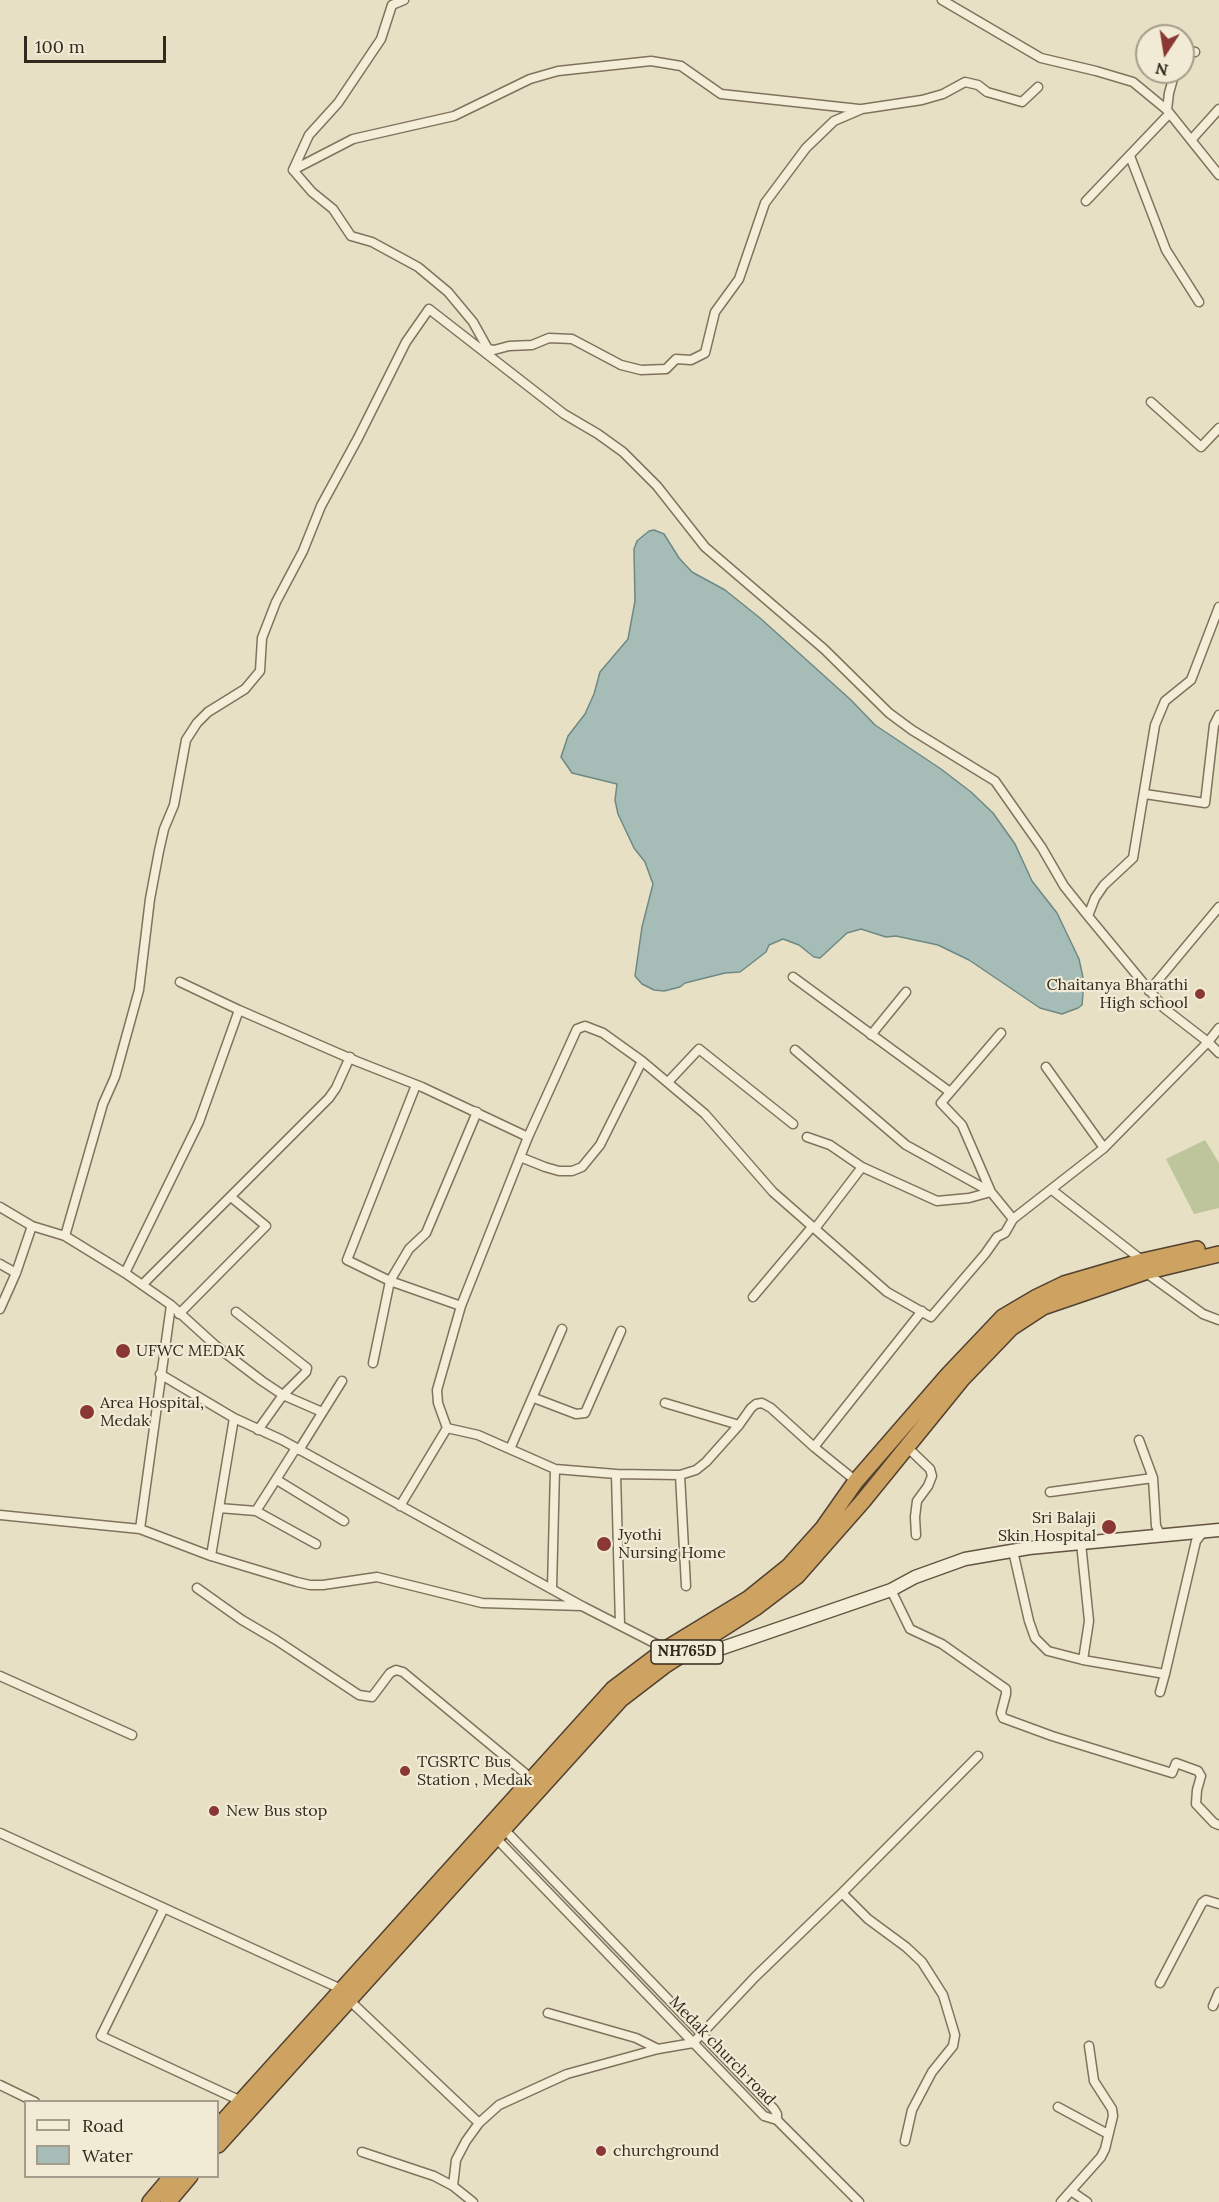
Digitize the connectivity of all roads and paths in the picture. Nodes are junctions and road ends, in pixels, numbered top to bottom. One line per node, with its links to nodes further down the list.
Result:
1 (404, 0): 10 (street)
2 (942, 0): 7 (street)
3 (1172, 84): 7 (street)
4 (1038, 87): 5 (street)
5 (862, 109): 10 (street); 10 (street)
6 (1219, 109): 8 (street)
7 (1168, 112): 8 (street); 9 (street)
8 (1192, 139): 11 (street)
9 (1130, 156): 12 (street); 13 (street)
10 (293, 170)
11 (1219, 175)
12 (1086, 201)
13 (1199, 302)
14 (1151, 402): 15 (street)
15 (1219, 428)
16 (1219, 607): 20 (street)
17 (1219, 715): 18 (street)
18 (1209, 769): 19 (street); 20 (street)
19 (1219, 771)
20 (1144, 794): 22 (street)
21 (1219, 907): 26 (street)
22 (1088, 916): 26 (street); 54 (street)
23 (793, 977): 30 (street)
24 (180, 982): 27 (street)
25 (906, 992): 30 (street)
26 (1149, 992): 31 (street)
27 (239, 1010): 34 (street); 60 (street)
28 (1219, 1028): 31 (street)
29 (1001, 1033): 39 (street)
30 (871, 1035): 39 (street)
31 (1208, 1042): 33 (street); 44 (street)
32 (795, 1050): 48 (street)
33 (1219, 1053)
34 (350, 1057): 38 (street); 49 (street)
35 (642, 1061): 37 (street); 42 (street); 45 (street)
36 (1046, 1067): 44 (street)
37 (668, 1082): 41 (street); 53 (street)
38 (416, 1084): 40 (street); 61 (street)
39 (950, 1092): 48 (street)
40 (473, 1110): 42 (street); 61 (street)
41 (794, 1124)
42 (528, 1137): 45 (street)
43 (807, 1137): 46 (street)
44 (1104, 1148): 47 (street)
45 (520, 1157): 65 (street)
46 (861, 1167): 48 (street); 53 (street)
47 (1052, 1190): 51 (street); 58 (street)
48 (991, 1192): 51 (street)
49 (231, 1197): 62 (street); 69 (street)
50 (0, 1208): 52 (street)
51 (1013, 1220): 67 (street)
52 (32, 1226): 54 (street); 59 (street)
53 (812, 1227): 63 (street); 67 (street)
54 (65, 1236): 60 (street)
55 (1219, 1244): 58 (highway, NH765D)
56 (1219, 1254): 58 (highway, NH765D)
57 (0, 1264): 59 (street)
58 (1144, 1267): 70 (street); 86 (highway, NH765D); 94 (highway, NH765D)
59 (16, 1273): 66 (street)
60 (125, 1273): 62 (street)
61 (390, 1281): 65 (street); 73 (street)
62 (142, 1286): 64 (street)
63 (753, 1297)
64 (171, 1305): 69 (street); 74 (street)
65 (461, 1306): 82 (street)
66 (0, 1309)
67 (922, 1311): 85 (street)
68 (236, 1312): 76 (street)
69 (179, 1314): 76 (street)
70 (1219, 1320)
71 (562, 1329): 77 (street)
72 (621, 1331): 77 (street)
73 (373, 1363)
74 (160, 1374): 80 (street); 101 (street)
75 (342, 1381): 79 (street)
76 (283, 1395): 79 (street); 83 (street)
77 (534, 1398): 88 (street)
78 (665, 1403): 81 (street)
79 (322, 1413): 87 (street)
80 (234, 1418): 83 (street); 97 (street)
81 (739, 1425): 85 (street); 91 (street)
82 (447, 1428): 88 (street); 96 (street)
83 (258, 1430): 87 (street)
84 (1139, 1440): 92 (street)
85 (814, 1447): 94 (street)
86 (907, 1447): 104 (street); 117 (highway, NH765D)
87 (298, 1449): 93 (street); 96 (street)
88 (510, 1449): 89 (street)
89 (555, 1469): 90 (street); 112 (street)
90 (616, 1473): 91 (street); 115 (street)
91 (680, 1475): 110 (street)
92 (1153, 1478): 95 (street); 105 (street)
93 (277, 1480): 98 (street); 100 (street)
94 (856, 1481): 116 (highway, NH765D)
95 (1050, 1492)
96 (400, 1506): 112 (street)
97 (219, 1508): 98 (street); 109 (street)
98 (256, 1511): 107 (street)
99 (0, 1515): 101 (street)
100 (344, 1521)
101 (140, 1529): 109 (street)
102 (1219, 1530): 103 (street)
103 (1204, 1531): 105 (street); 119 (street)
104 (915, 1535)
105 (1161, 1536): 106 (street)
106 (1081, 1543): 108 (street); 118 (street)
107 (316, 1544)
108 (1013, 1551): 113 (street); 118 (street)
109 (211, 1556): 114 (street)
110 (686, 1586)
111 (197, 1588): 124 (street)
112 (552, 1588): 114 (street)
113 (891, 1590): 117 (street); 125 (street)
114 (582, 1606): 115 (street)
115 (620, 1625): 116 (street)
116 (666, 1649): 117 (street); 124 (highway, NH765D)
117 (683, 1654): 126 (highway, NH765D)
118 (1083, 1660): 119 (street)
119 (1165, 1674): 121 (street)
120 (0, 1676): 122 (street)
121 (1160, 1692)
122 (132, 1735)
123 (978, 1756): 128 (street)
124 (532, 1779): 126 (highway, NH765D)
125 (1219, 1825)
126 (495, 1829): 133 (highway, NH765D); 136 (street, Medak church road); 137 (street, Medak church road)
127 (0, 1833): 130 (street)
128 (842, 1893): 136 (street); 148 (street)
129 (1219, 1904): 131 (street)
130 (164, 1908): 133 (street); 142 (street)
131 (1160, 1983)
132 (1219, 1992): 134 (street)
133 (345, 1994): 142 (highway, NH765D); 145 (street); 149 (highway, NH765D)
134 (1213, 2006)
135 (548, 2013): 139 (street)
136 (703, 2034): 137 (street); 144 (street, Medak church road)
137 (693, 2043): 139 (street); 144 (street, Medak church road)
138 (1089, 2046): 147 (street)
139 (658, 2049): 145 (street)
140 (0, 2085): 141 (street)
141 (31, 2100)
142 (241, 2101): 146 (highway, NH765D)
143 (1059, 2107): 147 (street)
144 (777, 2120): 158 (street)
145 (479, 2123): 153 (street)
146 (219, 2126)
147 (1108, 2134): 154 (street)
148 (905, 2141)
149 (219, 2144)
150 (363, 2152): 153 (street)
151 (170, 2178): 155 (highway)
152 (188, 2178): 156 (highway)
153 (453, 2186): 157 (street)
154 (1071, 2191): 159 (street); 160 (street)
155 (150, 2202)
156 (168, 2202)
157 (473, 2202)
158 (859, 2202)
159 (1061, 2202)
160 (1086, 2202)

